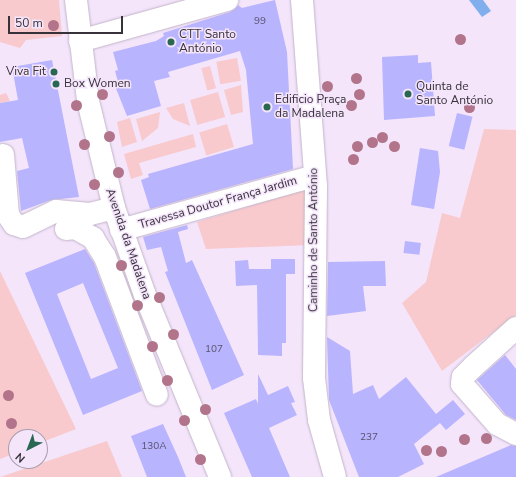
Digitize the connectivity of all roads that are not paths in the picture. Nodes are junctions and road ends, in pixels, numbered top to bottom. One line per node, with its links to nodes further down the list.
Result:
1 (76, 0): 4 (street, Avenida da Madalena)
2 (227, 0): 4 (street)
3 (302, 0): 6 (street, Caminho de Santo António)
4 (80, 41): 7 (street, Avenida da Madalena)
5 (3, 155): 7 (street)
6 (315, 176): 9 (street, Travessa Doutor França Jardim); 15 (street, Caminho de Santo António)
7 (114, 208): 9 (street, Avenida da Madalena)
8 (66, 229): 10 (street)
9 (125, 240): 10 (street, Travessa Doutor França Jardim); 14 (street, Avenida da Madalena)
10 (105, 257): 12 (street)
11 (516, 328): 13 (street)
12 (157, 395)
13 (516, 434)
14 (220, 477)
15 (335, 477)

